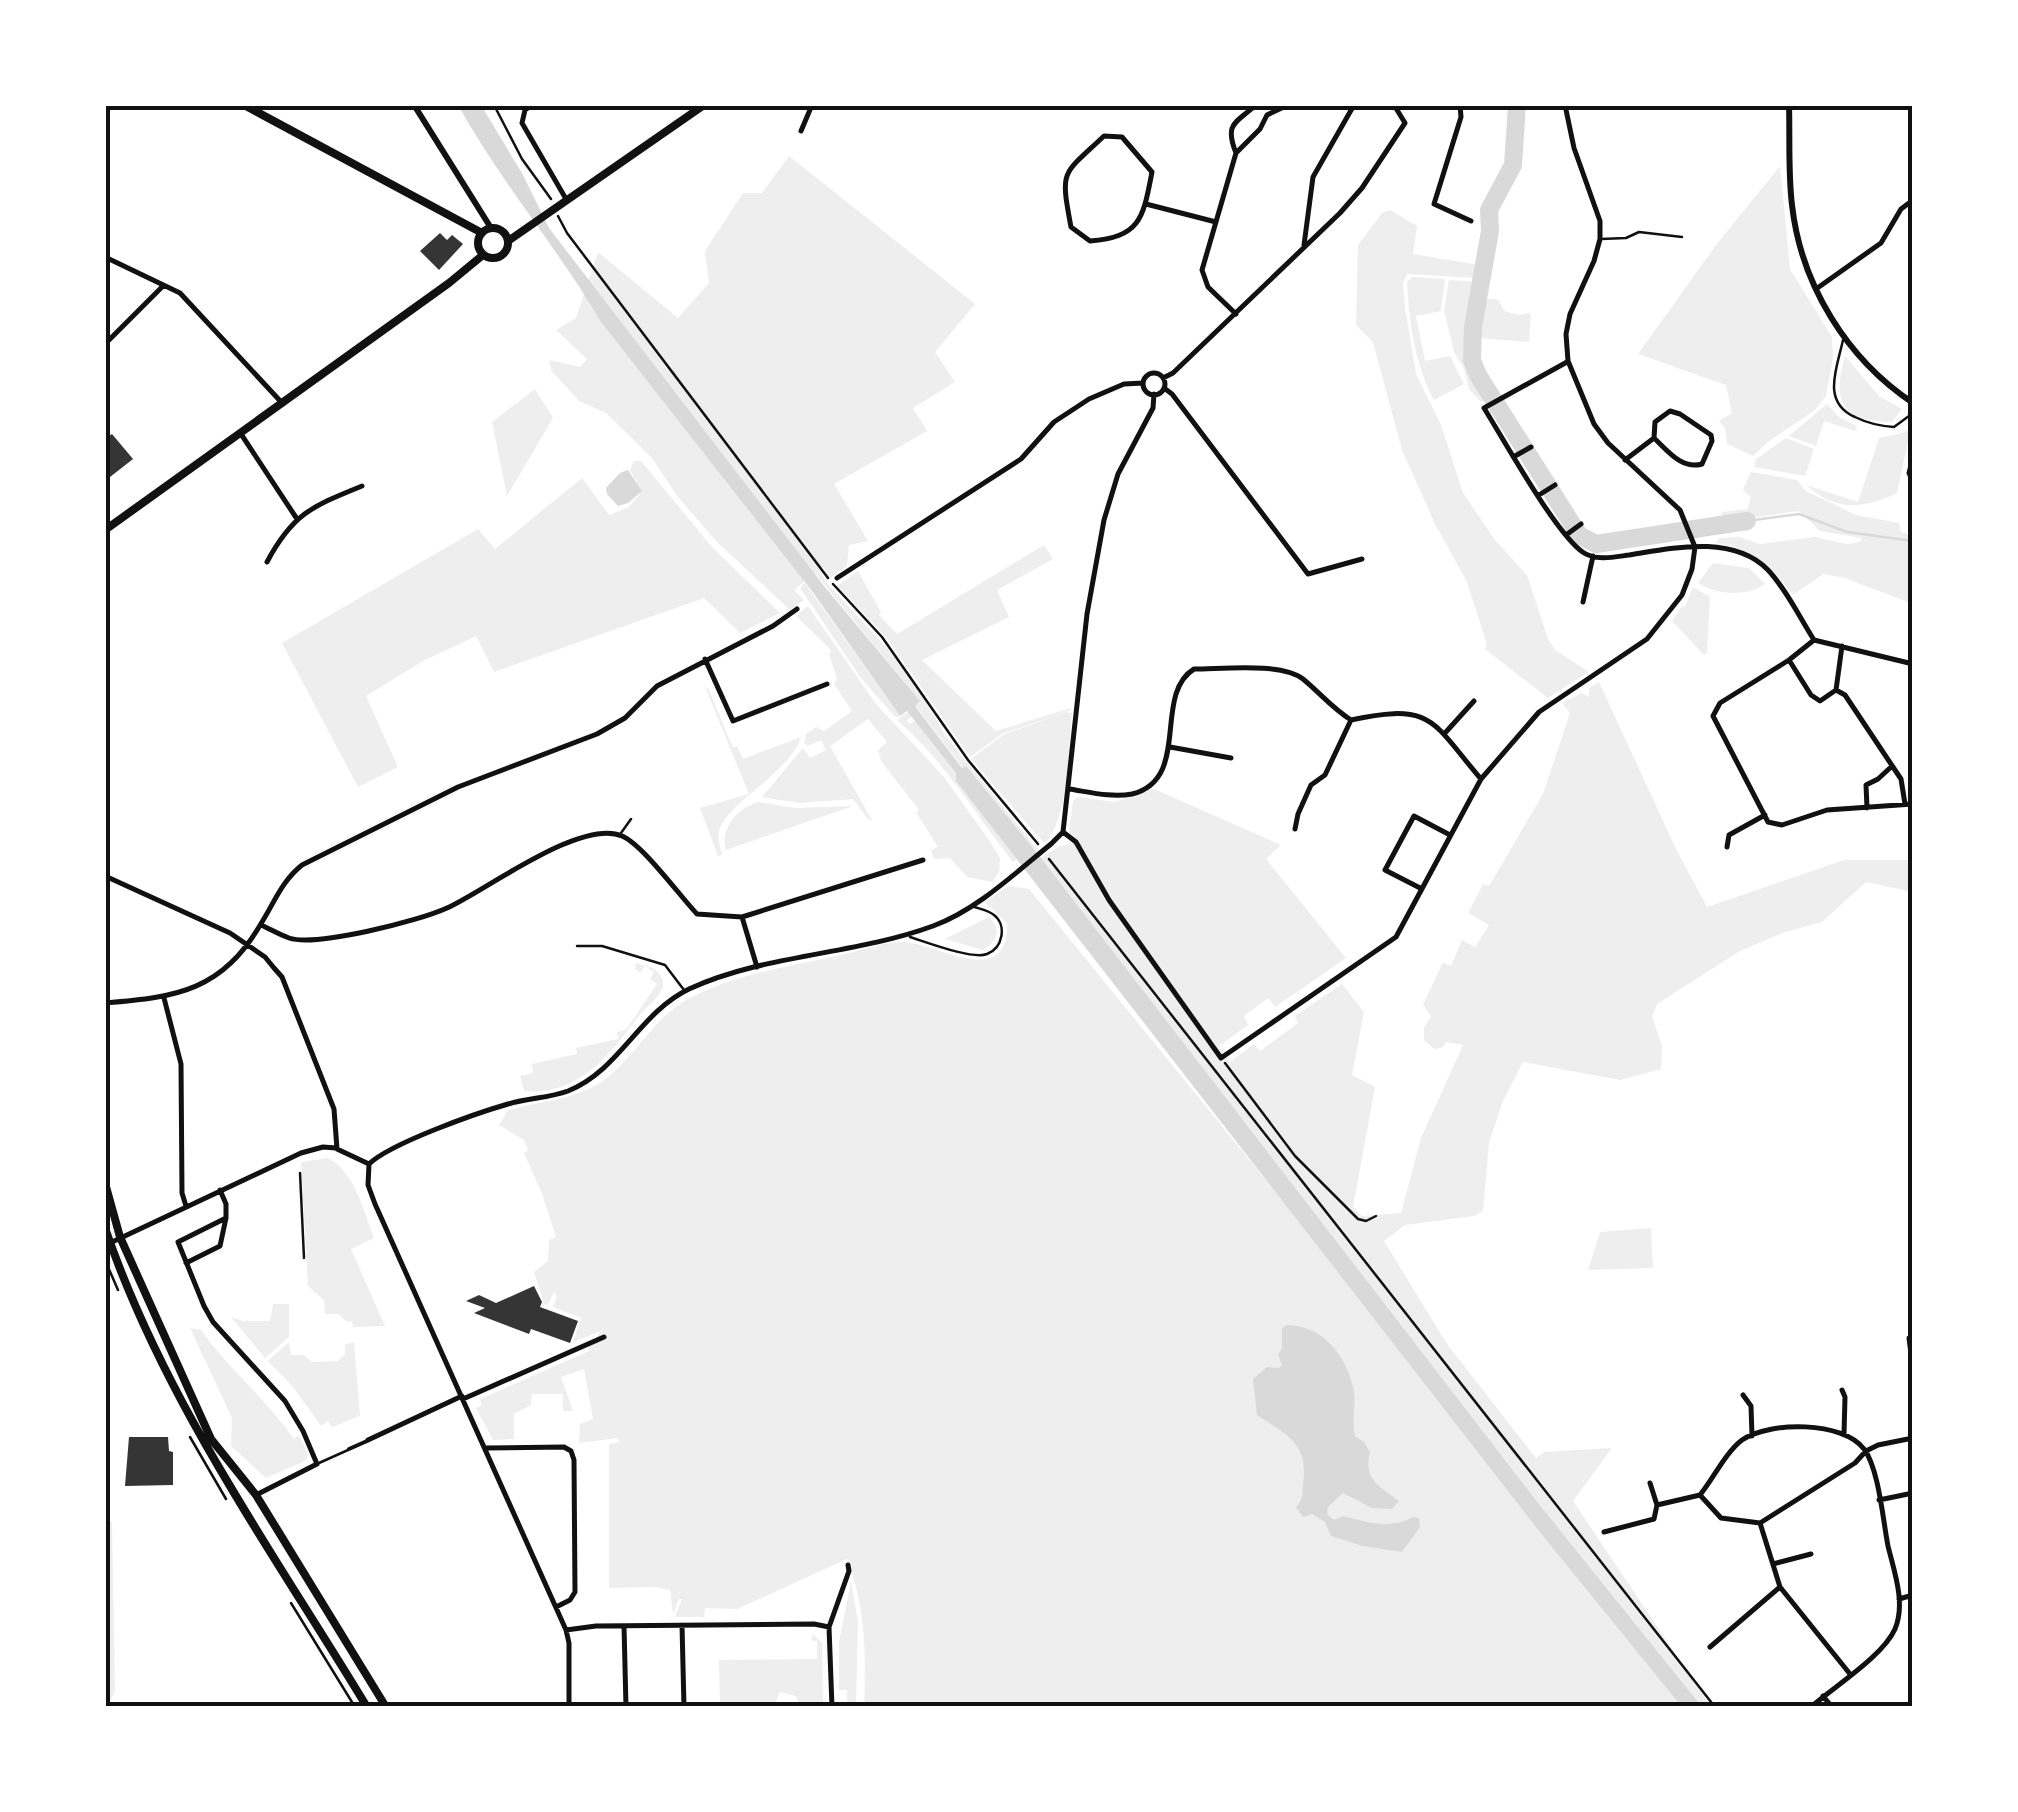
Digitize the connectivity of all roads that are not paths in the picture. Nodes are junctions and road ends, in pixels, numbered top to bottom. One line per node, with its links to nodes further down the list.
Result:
1 (244, 105): 21 (main road)
2 (414, 105): 20 (street)
3 (532, 105): 16 (street)
4 (704, 105): 16 (main road)
5 (812, 105): 13 (street)
6 (1256, 105): 14 (street)
7 (1288, 105): 14 (street)
8 (1354, 105): 25 (street)
9 (1394, 105): 25 (street)
10 (1460, 105): 18 (street)
11 (1565, 105): 23 (street)
12 (1789, 105): 29 (street)
13 (801, 131)
14 (1236, 153): 19 (street)
15 (1913, 200): 29 (street)
16 (568, 202): 24 (main road)
17 (1146, 204): 17 (street); 19 (street)
18 (1471, 221)
19 (1216, 222): 30 (street)
20 (491, 228): 21 (main road); 24 (main road)
21 (482, 233): 26 (main road)
22 (1682, 237): 23 (lane)
23 (1600, 238): 33 (street)
24 (508, 241): 26 (main road)
25 (1304, 245): 30 (street)
26 (483, 254): 38 (main road)
27 (105, 257): 28 (street)
28 (163, 285): 32 (street); 38 (street)
29 (1816, 289): 31 (street)
30 (1236, 314): 34 (street)
31 (1844, 336): 39 (street); 40 (lane)
32 (105, 344)
33 (1568, 361): 44 (street); 46 (street)
34 (1163, 378): 35 (street); 36 (street)
35 (1143, 383): 37 (street); 59 (street)
36 (1164, 388): 37 (street); 57 (street)
37 (1154, 394): 76 (street)
38 (283, 404): 41 (main road)
39 (1913, 404)
40 (1913, 413)
41 (241, 434): 51 (street); 53 (main road)
42 (1654, 438): 42 (street); 46 (street)
43 (1531, 447): 44 (street)
44 (1515, 456): 50 (street)
45 (1913, 458): 47 (street)
46 (1626, 460): 55 (street)
47 (1913, 482)
48 (1555, 484): 50 (street)
49 (362, 486): 51 (street)
50 (1542, 493): 54 (street)
51 (296, 518): 58 (street)
52 (1581, 524): 54 (street)
53 (105, 530)
54 (1568, 533): 56 (street)
55 (1695, 547): 56 (street); 62 (street); 75 (street)
56 (1593, 556): 60 (street)
57 (1362, 559)
58 (267, 562)
59 (837, 578)
60 (1583, 602)
61 (797, 609): 64 (street)
62 (1814, 640): 63 (street); 65 (street)
63 (1842, 645): 66 (street); 68 (street)
64 (705, 660): 67 (street); 92 (street)
65 (1790, 660): 68 (street); 80 (street)
66 (1913, 664)
67 (827, 684)
68 (1836, 690): 74 (street)
69 (1474, 700): 71 (street)
70 (1351, 720): 71 (street); 72 (street); 82 (street)
71 (1445, 733): 75 (street)
72 (1170, 747): 73 (street); 76 (street)
73 (1231, 758)
74 (1891, 767): 77 (street); 79 (street)
75 (1481, 779): 85 (street)
76 (1068, 789): 83 (street)
77 (1905, 804): 78 (street); 79 (street)
78 (1913, 804)
79 (1866, 808): 80 (street)
80 (1764, 815): 86 (street)
81 (630, 819): 84 (lane)
82 (1295, 829)
83 (1063, 832): 89 (street); 90 (street)
84 (620, 834): 91 (street); 92 (street)
85 (1450, 834): 89 (street); 89 (street)
86 (1727, 848)
87 (923, 860): 91 (street)
88 (105, 876): 94 (street)
89 (1422, 889)
90 (971, 906): 93 (street); 93 (lane)
91 (742, 917): 96 (street)
92 (261, 925): 94 (street)
93 (904, 935): 96 (street)
94 (248, 943): 98 (street); 100 (street)
95 (577, 946): 97 (lane)
96 (757, 968): 97 (street)
97 (685, 991): 101 (street)
98 (164, 998): 99 (street); 104 (street)
99 (105, 1003)
100 (337, 1148): 101 (street); 103 (street)
101 (369, 1164): 115 (street)
102 (105, 1183): 107 (main road)
103 (220, 1190): 104 (street); 105 (street)
104 (186, 1206): 107 (street)
105 (226, 1218): 109 (street); 109 (street)
106 (105, 1228): 108 (main road)
107 (120, 1237): 108 (street); 126 (main road)
108 (108, 1245): 146 (main road)
109 (186, 1263): 123 (street)
110 (604, 1336): 115 (street)
111 (1909, 1338): 112 (street)
112 (1913, 1370)
113 (1842, 1390): 116 (street)
114 (1743, 1395): 117 (street)
115 (462, 1398): 119 (street); 120 (street)
116 (1844, 1434): 117 (street); 122 (street)
117 (1752, 1436): 127 (street)
118 (1913, 1438): 122 (street)
119 (368, 1440): 121 (street)
120 (485, 1448): 138 (street); 138 (street)
121 (349, 1449): 123 (lane)
122 (1866, 1451): 128 (street); 130 (street)
123 (318, 1464): 126 (street)
124 (1650, 1483): 129 (street)
125 (1913, 1492): 128 (street)
126 (256, 1495): 147 (main road)
127 (1700, 1495): 129 (street); 130 (street)
128 (1879, 1500): 137 (street)
129 (1657, 1506): 131 (street)
130 (1760, 1524): 133 (street)
131 (1604, 1532)
132 (1812, 1554): 133 (street)
133 (1773, 1564): 135 (street)
134 (848, 1565): 141 (street)
135 (1780, 1586): 143 (street); 144 (street)
136 (1913, 1596): 137 (street)
137 (1899, 1599): 144 (street)
138 (556, 1607): 142 (street)
139 (682, 1625): 140 (street); 141 (street); 150 (street)
140 (624, 1626): 142 (street); 149 (street)
141 (830, 1627): 151 (street)
142 (566, 1630): 148 (street)
143 (1710, 1647)
144 (1850, 1674): 145 (street)
145 (1823, 1696): 152 (street); 153 (street)
146 (367, 1707)
147 (386, 1707)
148 (570, 1707)
149 (626, 1707)
150 (684, 1707)
151 (832, 1707)
152 (1812, 1707)
153 (1832, 1707)

